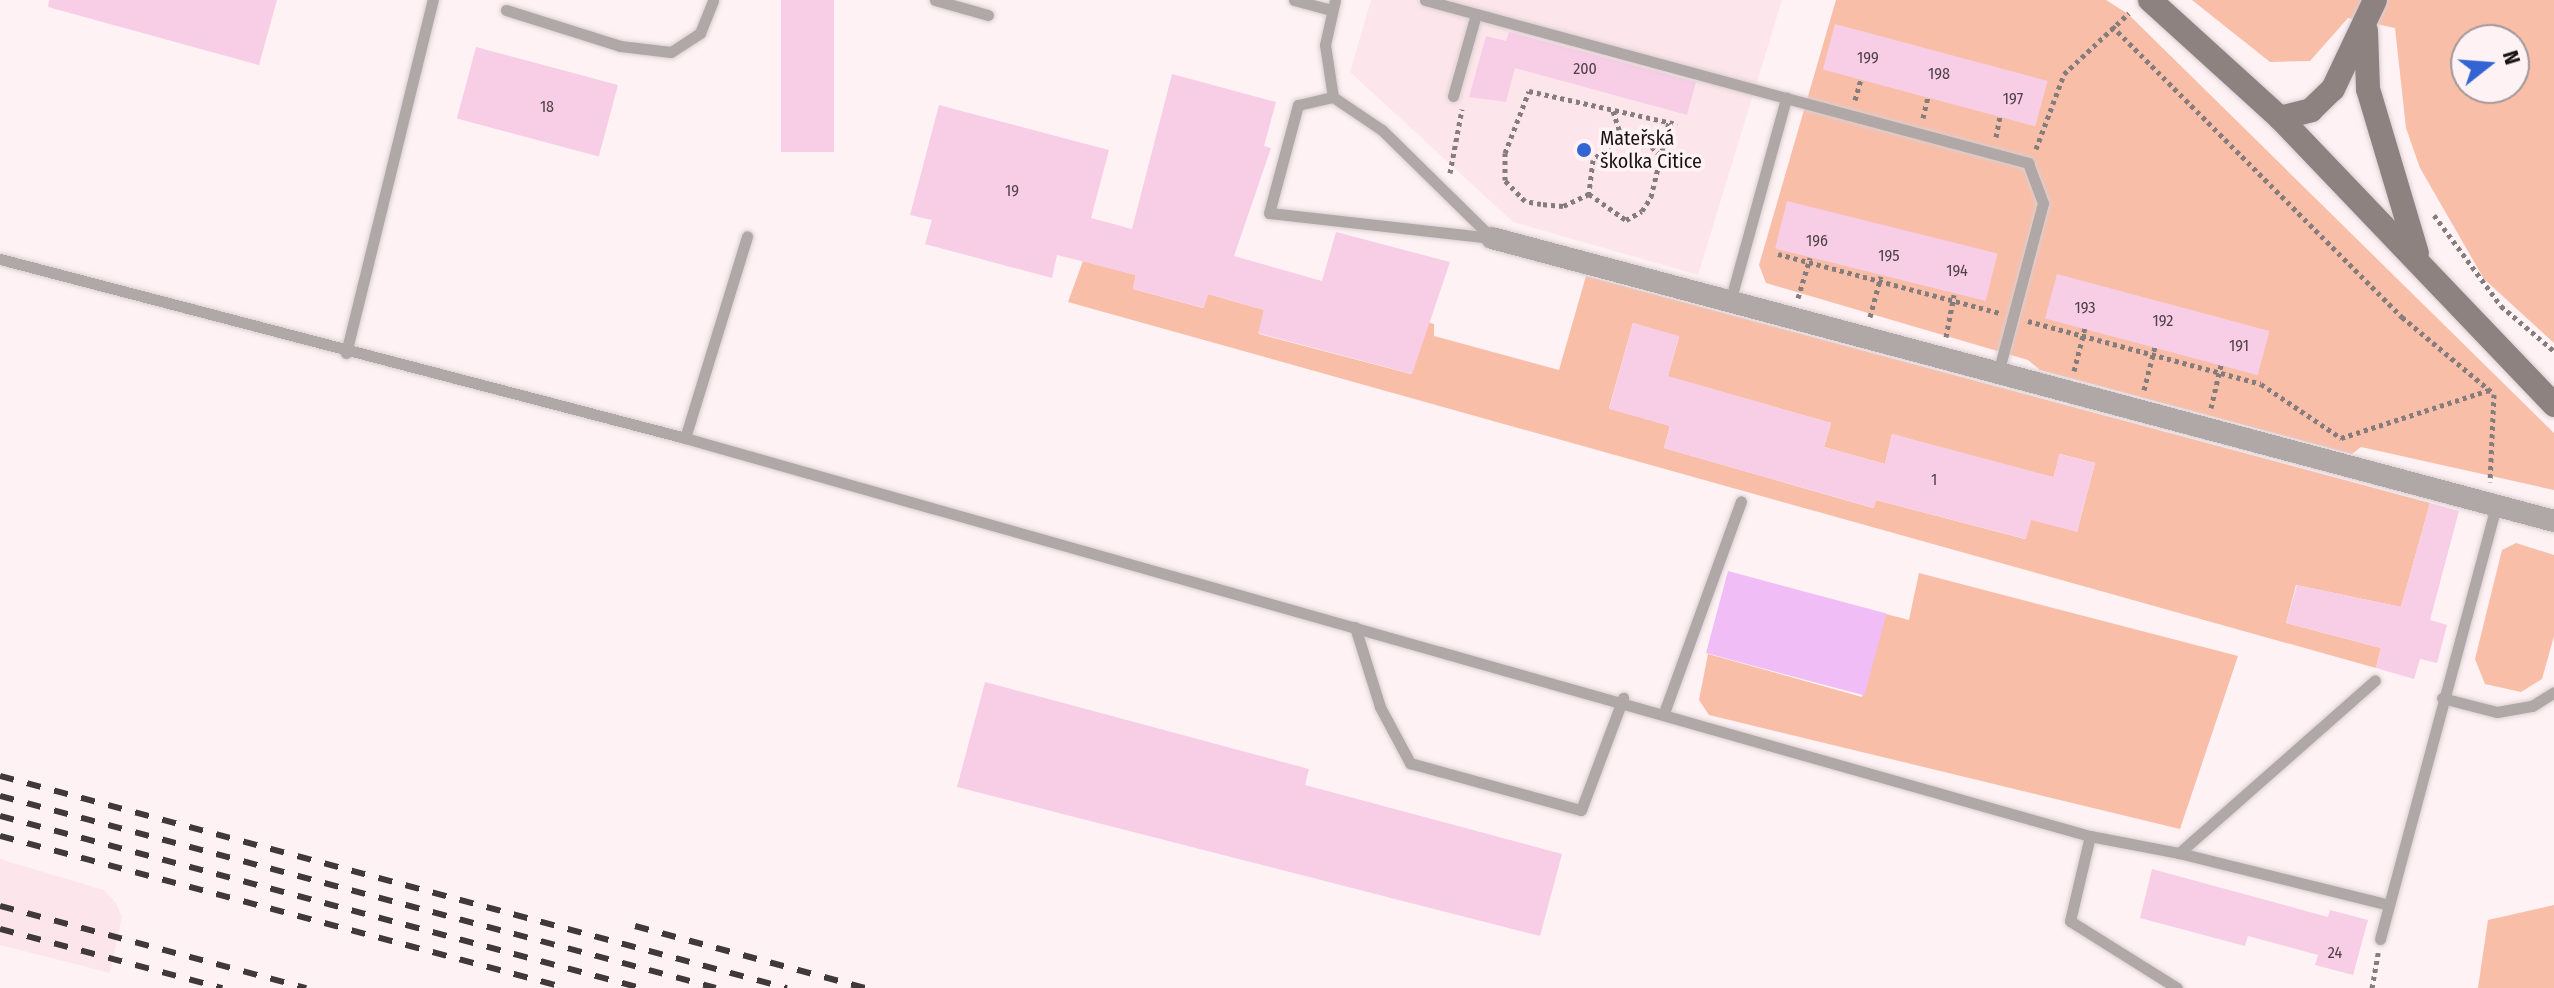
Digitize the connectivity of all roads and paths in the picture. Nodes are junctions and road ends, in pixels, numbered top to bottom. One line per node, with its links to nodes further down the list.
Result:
1 (433, 0): 39 (lane)
2 (713, 0): 8 (lane)
3 (935, 0): 10 (lane)
4 (1294, 0): 7 (lane)
5 (1425, 0): 9 (lane)
6 (2150, 0): 16 (street)
7 (1333, 5): 13 (lane)
8 (506, 10)
9 (1476, 14): 12 (lane); 14 (lane)
10 (988, 15)
11 (2370, 18): 16 (street); 28 (street)
12 (1454, 92): 20 (path)
13 (1333, 97): 20 (lane); 24 (lane)
14 (1786, 98): 19 (lane); 31 (lane)
15 (1613, 110): 17 (path); 18 (path); 21 (path)
16 (2280, 118): 28 (street)
17 (1621, 136): 18 (path); 21 (path)
18 (1660, 155): 21 (path)
19 (2028, 163): 32 (lane); 45 (path)
20 (1438, 185): 24 (lane)
21 (1589, 194)
22 (2428, 206): 38 (path)
23 (747, 236): 50 (lane)
24 (1492, 238): 31 (street)
25 (1778, 254): 27 (path)
26 (0, 259): 39 (lane)
27 (1810, 260): 29 (path); 33 (path)
28 (2422, 266): 47 (street)
29 (1880, 279): 30 (path); 36 (path)
30 (1954, 298): 32 (path); 41 (path)
31 (1730, 302): 33 (street)
32 (2013, 316): 35 (path); 43 (lane)
33 (1791, 318): 36 (street)
34 (2085, 328): 35 (path)
35 (2083, 336): 40 (path); 46 (path)
36 (1865, 337): 41 (street)
37 (2155, 347): 40 (path)
38 (2554, 351)
39 (346, 353): 50 (lane)
40 (2154, 355): 44 (path); 48 (path)
41 (1941, 358): 43 (street)
42 (2221, 365): 44 (path)
43 (1998, 373): 46 (street)
44 (2219, 373): 49 (path); 51 (path)
45 (2490, 390): 51 (path); 54 (path)
46 (2068, 392): 48 (street)
47 (2554, 405)
48 (2139, 411): 49 (street)
49 (2206, 429): 54 (street)
50 (685, 438): 57 (lane)
51 (2341, 438): 52 (path)
52 (2350, 444)
53 (2475, 481): 54 (path)
54 (2493, 496): 56 (street); 61 (lane)
55 (1741, 501): 62 (lane)
56 (2554, 521)
57 (1355, 627): 60 (lane); 60 (lane)
58 (2375, 680): 64 (lane)
59 (2554, 692): 61 (lane)
60 (1623, 698): 62 (lane)
61 (2442, 698): 65 (lane)
62 (1665, 710): 63 (lane)
63 (2090, 836): 64 (lane); 67 (lane)
64 (2179, 853): 65 (lane)
65 (2389, 905): 66 (lane)
66 (2380, 939): 68 (path)
67 (2177, 988)
68 (2372, 988)

